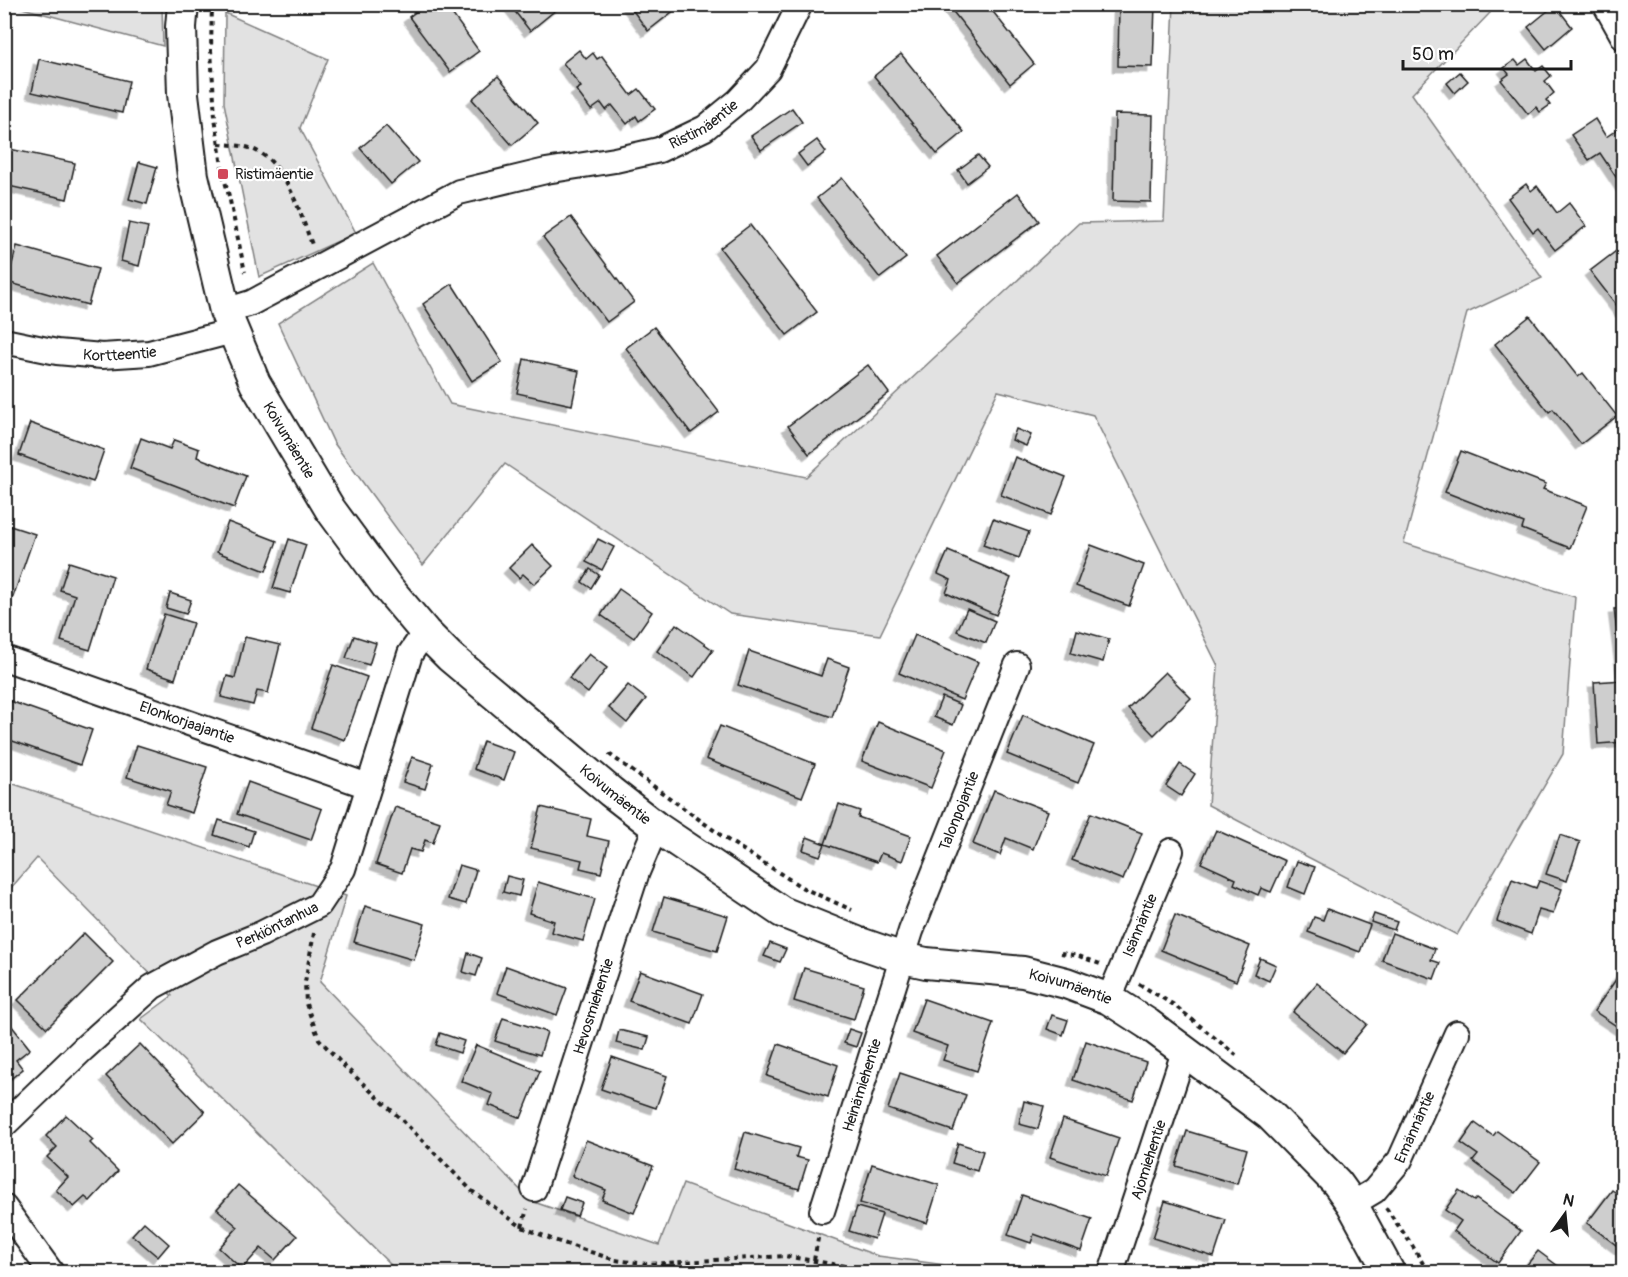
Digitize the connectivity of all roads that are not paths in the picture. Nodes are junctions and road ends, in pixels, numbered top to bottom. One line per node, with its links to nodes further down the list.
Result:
1 (183, 4): 5 (street, Koivumäentie)
2 (800, 4): 5 (street, Ristimäentie)
3 (1605, 4): 4 (street)
4 (1623, 38)
5 (236, 315): 6 (street, Kortteentie); 7 (street, Koivumäentie)
6 (4, 341)
7 (425, 632): 10 (street, Perkiöntanhua); 11 (street, Koivumäentie)
8 (4, 658): 10 (street, Elonkorjaajantie)
9 (1017, 665): 13 (street, Talonpojantie)
10 (368, 786): 17 (street, Perkiöntanhua)
11 (656, 827): 13 (street, Koivumäentie); 18 (street, Hevosmiehentie)
12 (1171, 851): 14 (street, Isännäntie)
13 (903, 958): 14 (street, Koivumäentie); 21 (street, Heinämiehentie)
14 (1115, 986): 16 (street, Koivumäentie)
15 (1457, 1033): 19 (street, Emännäntie)
16 (1184, 1052): 19 (street, Koivumäentie); 22 (street, Ajomiehentie)
17 (4, 1125)
18 (534, 1189)
19 (1363, 1197): 24 (street, Koivumäentie)
20 (4, 1207): 23 (street)
21 (822, 1211)
22 (1112, 1270)
23 (51, 1272)
24 (1389, 1272)

